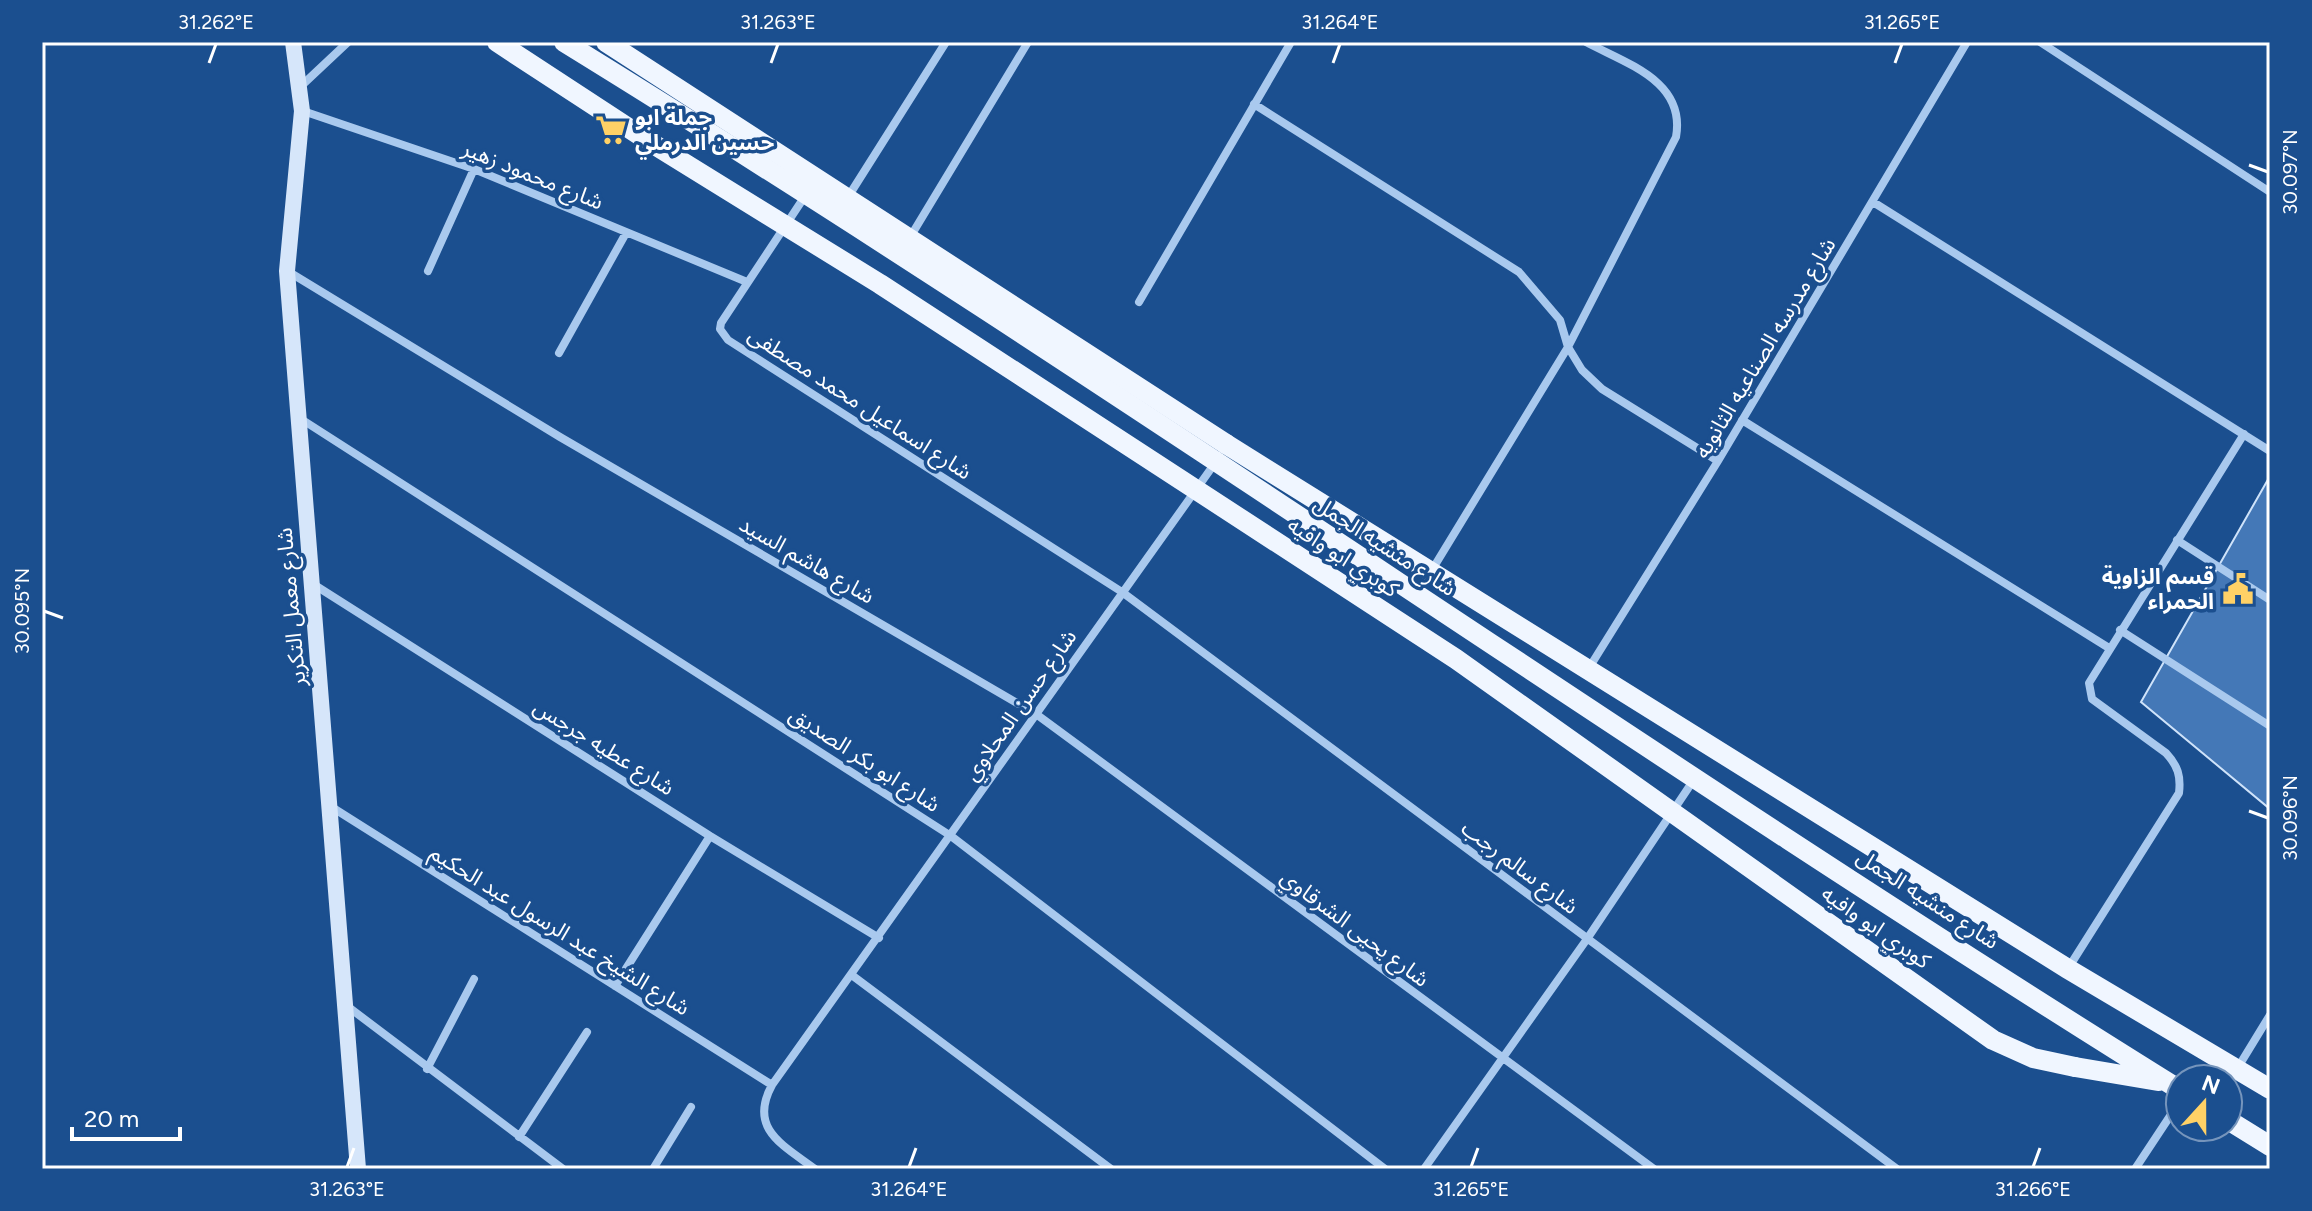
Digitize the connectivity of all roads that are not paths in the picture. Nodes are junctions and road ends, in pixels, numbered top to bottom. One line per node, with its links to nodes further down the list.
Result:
1 (293, 42): 12 (street, شارع معمل التكرير)
2 (348, 42): 12 (street)
3 (497, 42): 63 (main road, كوبري ابو وافيه, bridge)
4 (564, 42): 16 (main road, شارع منشيه الجمل)
5 (606, 42): 35 (main road, شارع منشيه الجمل, bridge)
6 (946, 42): 19 (street)
7 (1028, 42): 21 (street)
8 (1291, 42): 13 (street)
9 (1586, 42): 26 (street)
10 (1967, 42): 18 (street, شارع مدرسه الصناعيه الثانويه)
11 (2040, 42): 17 (street)
12 (298, 88): 14 (street, شارع معمل التكرير)
13 (1254, 104): 25 (street); 26 (street)
14 (302, 111): 15 (street, شارع محمود زهير); 22 (street, شارع معمل التكرير)
15 (474, 169): 20 (street, شارع محمود زهير); 23 (street)
16 (808, 192): 19 (main road, شارع منشيه الجمل); 24 (street, شارع اسماعيل محمد مصطفى)
17 (2270, 192)
18 (1873, 202): 29 (street, شارع مدرسه الصناعيه الثانويه); 30 (street)
19 (838, 213): 21 (main road, شارع منشيه الجمل)
20 (626, 233): 24 (street, شارع محمود زهير); 27 (street)
21 (901, 254): 33 (main road, شارع منشيه الجمل)
22 (287, 271): 28 (street, شارع معمل التكرير); 42 (street, شارع هاشم السيد)
23 (428, 271)
24 (747, 282): 37 (street, شارع اسماعيل محمد مصطفى)
25 (1139, 302)
26 (1568, 347): 32 (street); 35 (street)
27 (559, 353)
28 (298, 418): 36 (street, شارع معمل التكرير); 47 (street, شارع ابو بكر الصديق)
29 (1742, 420): 32 (street, شارع مدرسه الصناعيه الثانويه); 40 (street)
30 (2244, 434): 31 (street); 34 (street)
31 (2270, 451)
32 (1718, 461): 41 (street, شارع مدرسه الصناعيه الثانويه)
33 (1215, 463): 37 (street, شارع حسن المحلاوي); 44 (main road, شارع منشيه الجمل)
34 (2177, 540): 38 (street); 39 (street)
35 (1431, 571): 41 (main road, شارع منشيه الجمل)
36 (312, 583): 45 (street, شارع معمل التكرير); 46 (street, شارع عطيه جرجس)
37 (1122, 592): 42 (street, شارع حسن المحلاوي); 49 (street, شارع سالم رجب)
38 (2270, 600)
39 (2120, 630): 40 (street); 43 (street)
40 (2109, 648): 50 (street)
41 (1588, 669): 50 (main road, شارع منشيه الجمل)
42 (1036, 714): 47 (street, شارع حسن المحلاوي); 57 (street, شارع يحيى الشرقاوي)
43 (2270, 726)
44 (1695, 778): 49 (street); 62 (main road, شارع منشيه الجمل)
45 (329, 806): 53 (street, شارع الشيخ عبد الرسول عبد الحكيم); 54 (street, شارع معمل التكرير)
46 (710, 836): 48 (street, شارع عطيه جرجس); 53 (street)
47 (951, 836): 48 (street, شارع حسن المحلاوي); 76 (street, شارع ابو بكر الصديق)
48 (879, 938): 51 (street, شارع حسن المحلاوي)
49 (1587, 939): 57 (street); 79 (street, شارع سالم رجب)
50 (2068, 969): 58 (main road, شارع منشيه الجمل)
51 (853, 976): 64 (street, شارع حسن المحلاوي); 75 (street)
52 (474, 979): 60 (street)
53 (615, 986): 64 (street, شارع الشيخ عبد الرسول عبد الحكيم)
54 (345, 1004): 60 (street); 71 (street, شارع معمل التكرير)
55 (2270, 1015): 59 (street)
56 (587, 1032): 69 (street)
57 (1502, 1059): 77 (street); 78 (street, شارع يحيى الشرقاوي)
58 (2227, 1063)
59 (2241, 1063)
60 (427, 1069): 69 (street)
61 (2244, 1073): 65 (main road, شارع منشيه الجمل)
62 (2164, 1080)
63 (2164, 1084)
64 (772, 1085): 74 (street)
65 (2270, 1089)
66 (691, 1107): 73 (street)
67 (2164, 1125): 80 (street)
68 (2244, 1130): 70 (main road)
69 (519, 1137): 72 (street)
70 (2270, 1146)
71 (358, 1169)
72 (563, 1169)
73 (653, 1169)
74 (815, 1169)
75 (1111, 1169)
76 (1385, 1169)
77 (1424, 1169)
78 (1654, 1169)
79 (1897, 1169)
80 (2135, 1169)

